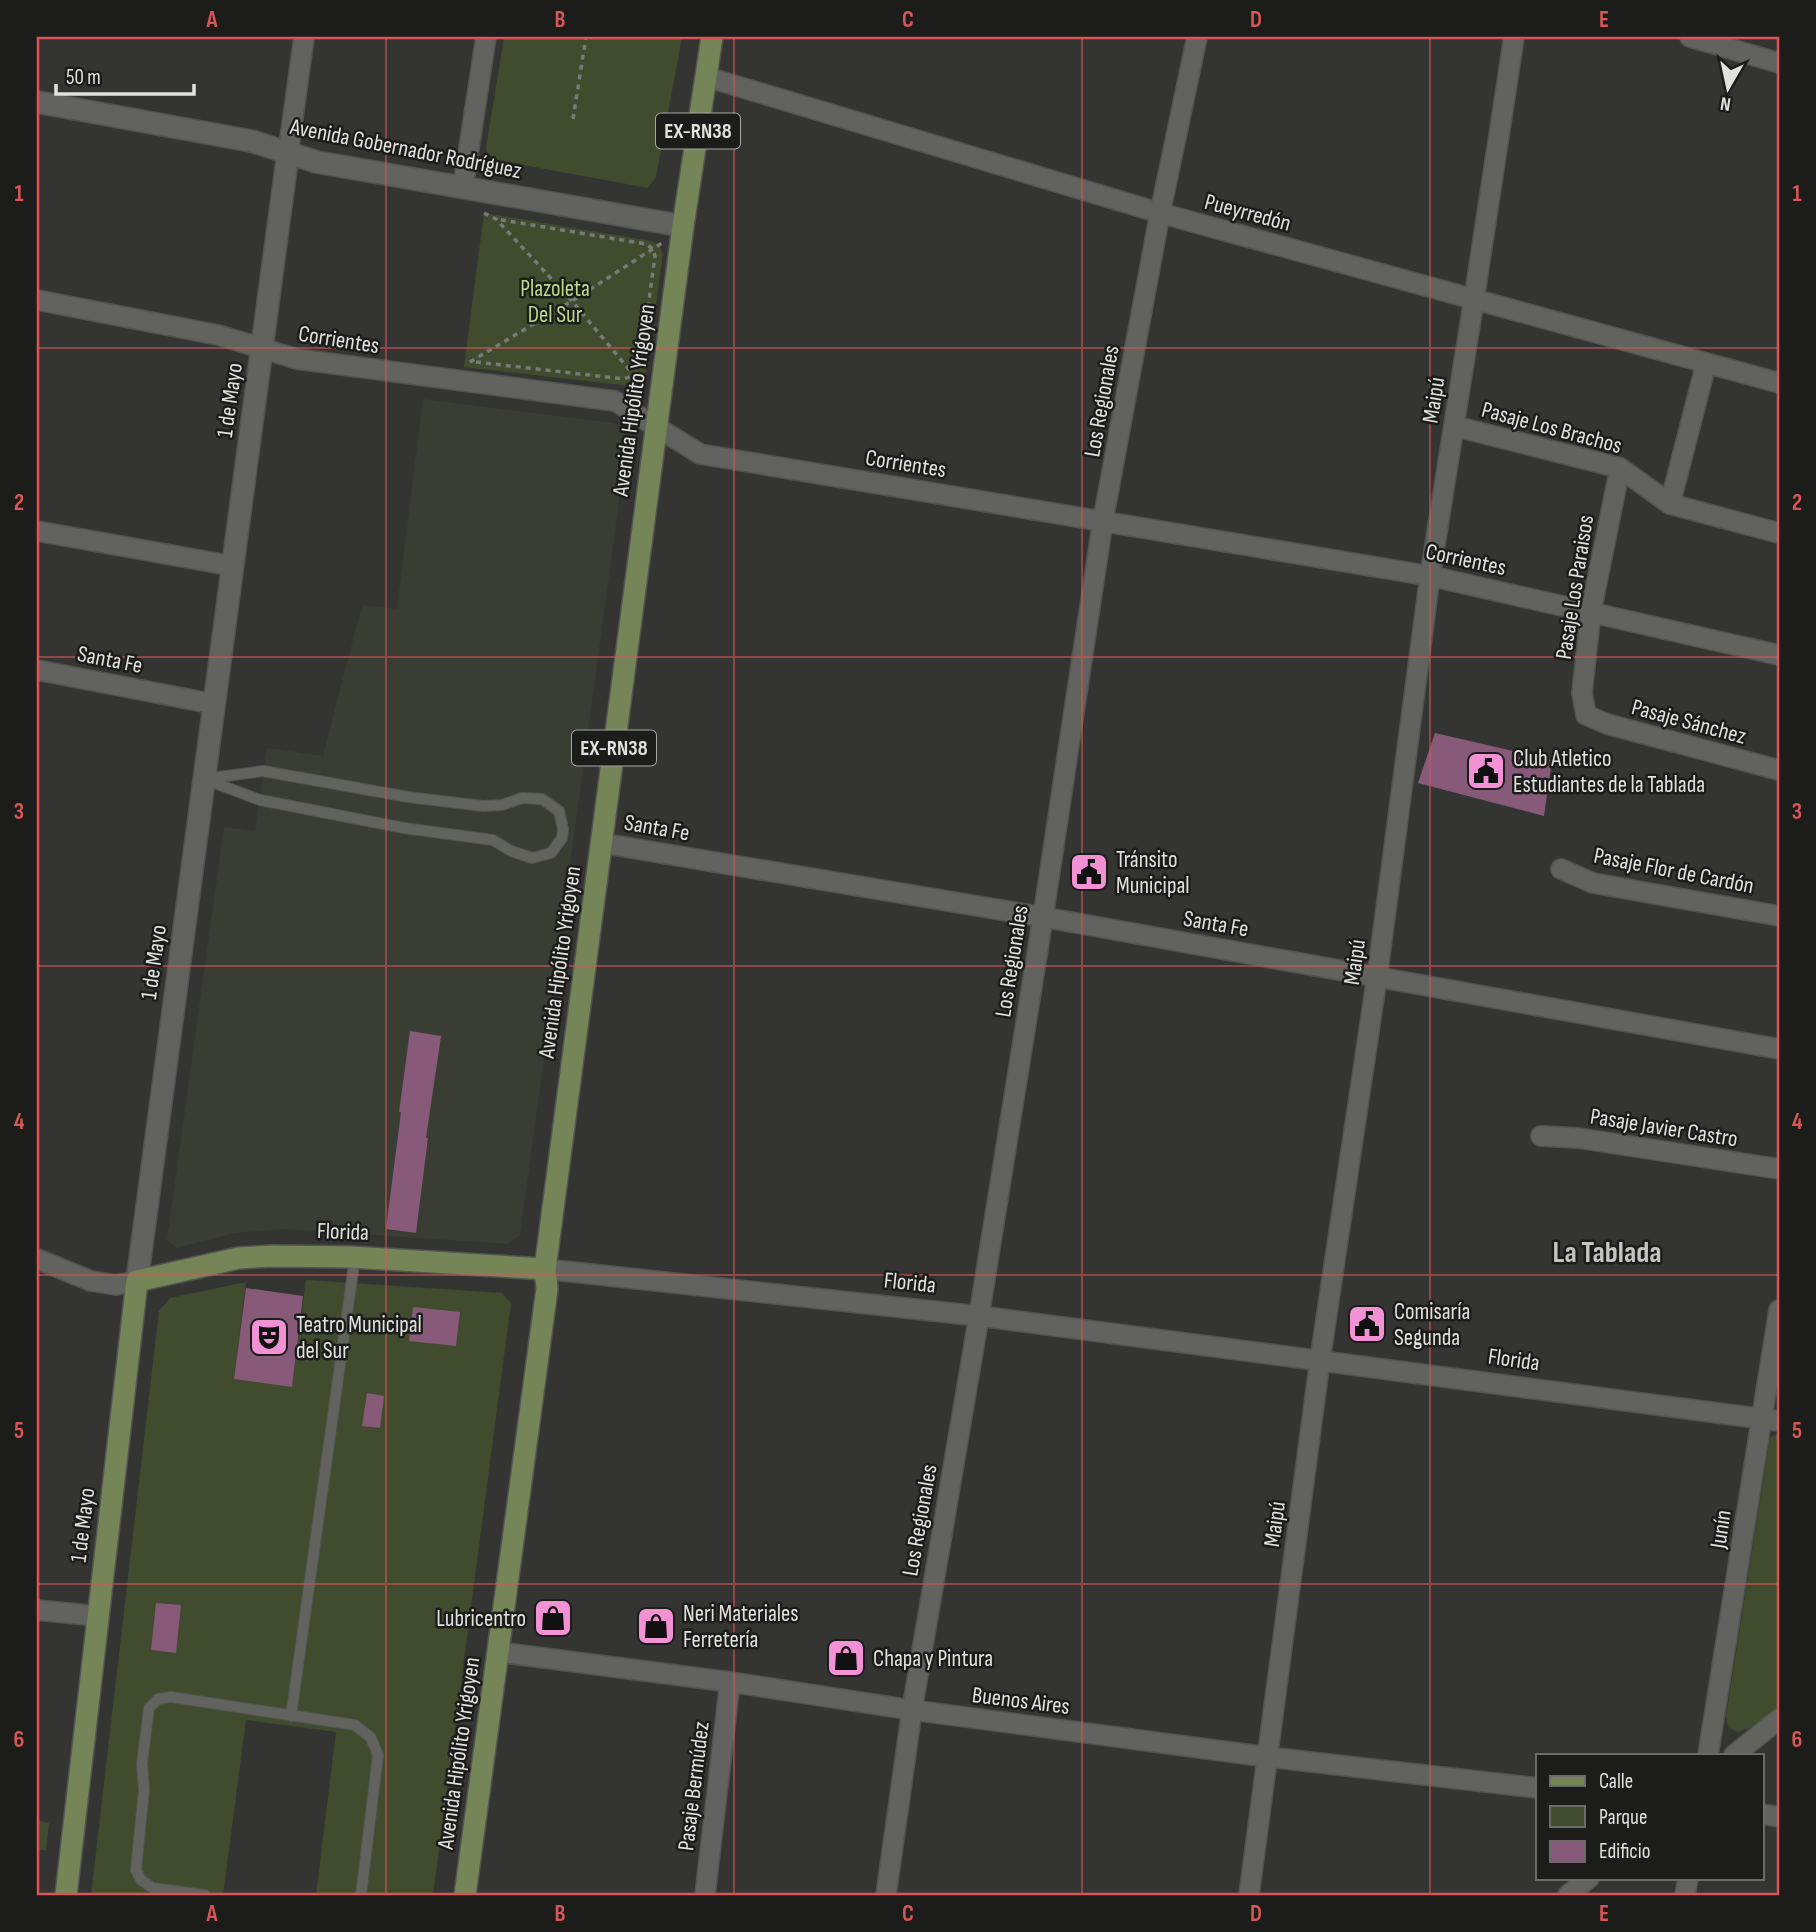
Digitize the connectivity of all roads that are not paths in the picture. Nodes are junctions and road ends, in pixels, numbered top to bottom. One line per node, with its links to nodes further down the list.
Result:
1 (304, 37): 10 (street, 1 de Mayo)
2 (486, 37): 11 (street)
3 (712, 37): 8 (main road, Avenida Hipólito Yrigoyen / EX-RN38)
4 (1197, 37): 12 (street, Los Regionales)
5 (1514, 37): 14 (street, Maipú)
6 (1690, 37): 7 (street)
7 (1779, 63)
8 (707, 77): 12 (street, Pueyrredón); 13 (main road, Avenida Hipólito Yrigoyen / EX-RN38)
9 (37, 102): 10 (street, Avenida Gobernador Rodríguez)
10 (288, 153): 11 (street, Avenida Gobernador Rodríguez); 16 (street, 1 de Mayo)
11 (463, 187): 13 (street, Avenida Gobernador Rodríguez)
12 (1160, 213): 14 (street, Pueyrredón); 23 (street, Los Regionales)
13 (683, 226): 20 (main road, Avenida Hipólito Yrigoyen / EX-RN38)
14 (1475, 299): 17 (street, Pueyrredón); 19 (street, Maipú)
15 (37, 300): 16 (street, Corrientes)
16 (263, 348): 20 (street, Corrientes); 26 (street, 1 de Mayo)
17 (1706, 364): 18 (street, Pueyrredón); 22 (street)
18 (1779, 383)
19 (1454, 426): 21 (street, Pasaje Los Brachos); 27 (street, Maipú)
20 (656, 427): 23 (street, Corrientes); 35 (main road, Avenida Hipólito Yrigoyen / EX-RN38)
21 (1620, 468): 22 (street, Pasaje Los Brachos); 28 (street, Pasaje Los Paraisos)
22 (1670, 504): 25 (street, Pasaje Los Brachos)
23 (1103, 520): 27 (street, Corrientes); 38 (street, Los Regionales)
24 (37, 531): 26 (street)
25 (1779, 533)
26 (233, 566): 31 (street, 1 de Mayo)
27 (1430, 576): 28 (street, Corrientes); 39 (street, Maipú)
28 (1591, 611): 29 (street, Corrientes); 32 (street, Pasaje Los Paraisos)
29 (1779, 654)
30 (37, 670): 31 (street, Santa Fe)
31 (215, 704): 34 (street, 1 de Mayo)
32 (1586, 715): 33 (street, Pasaje Sánchez)
33 (1779, 770)
34 (204, 779): 34 (lane); 46 (street, 1 de Mayo)
35 (601, 843): 38 (street, Santa Fe); 45 (main road, Avenida Hipólito Yrigoyen / EX-RN38)
36 (1560, 869): 37 (street, Pasaje Flor de Cardón)
37 (1779, 916)
38 (1043, 917): 39 (street, Santa Fe); 48 (street, Los Regionales)
39 (1377, 977): 40 (street, Santa Fe); 49 (street, Maipú)
40 (1779, 1049)
41 (1541, 1136): 42 (street, Pasaje Javier Castro)
42 (1779, 1169)
43 (355, 1257): 45 (main road, Florida); 46 (main road, Florida); 56 (lane)
44 (37, 1259): 46 (street, Florida)
45 (545, 1269): 48 (street, Florida); 53 (main road, Avenida Hipólito Yrigoyen / EX-RN38)
46 (137, 1281): 52 (main road, 1 de Mayo)
47 (1779, 1310): 50 (street, Junín)
48 (979, 1316): 49 (street, Florida); 55 (street, Los Regionales)
49 (1320, 1360): 50 (street, Florida); 60 (street, Maipú)
50 (1771, 1420): 58 (street, Junín)
51 (37, 1611): 52 (street)
52 (98, 1616): 64 (main road, 1 de Mayo)
53 (498, 1651): 54 (street, Buenos Aires); 67 (main road, Avenida Hipólito Yrigoyen / EX-RN38)
54 (730, 1682): 55 (street, Buenos Aires); 68 (street, Pasaje Bermúdez)
55 (912, 1710): 60 (street, Buenos Aires); 69 (street, Los Regionales)
56 (291, 1716): 63 (lane); 66 (lane)
57 (1779, 1719): 59 (street)
58 (1708, 1754)
59 (1735, 1754)
60 (1268, 1757): 61 (street, Buenos Aires); 70 (street, Maipú)
61 (1536, 1788)
62 (1587, 1880): 71 (street)
63 (165, 1892): 65 (lane)
64 (66, 1895)
65 (205, 1895)
66 (360, 1895)
67 (465, 1895)
68 (705, 1895)
69 (886, 1895)
70 (1249, 1895)
71 (1568, 1895)

